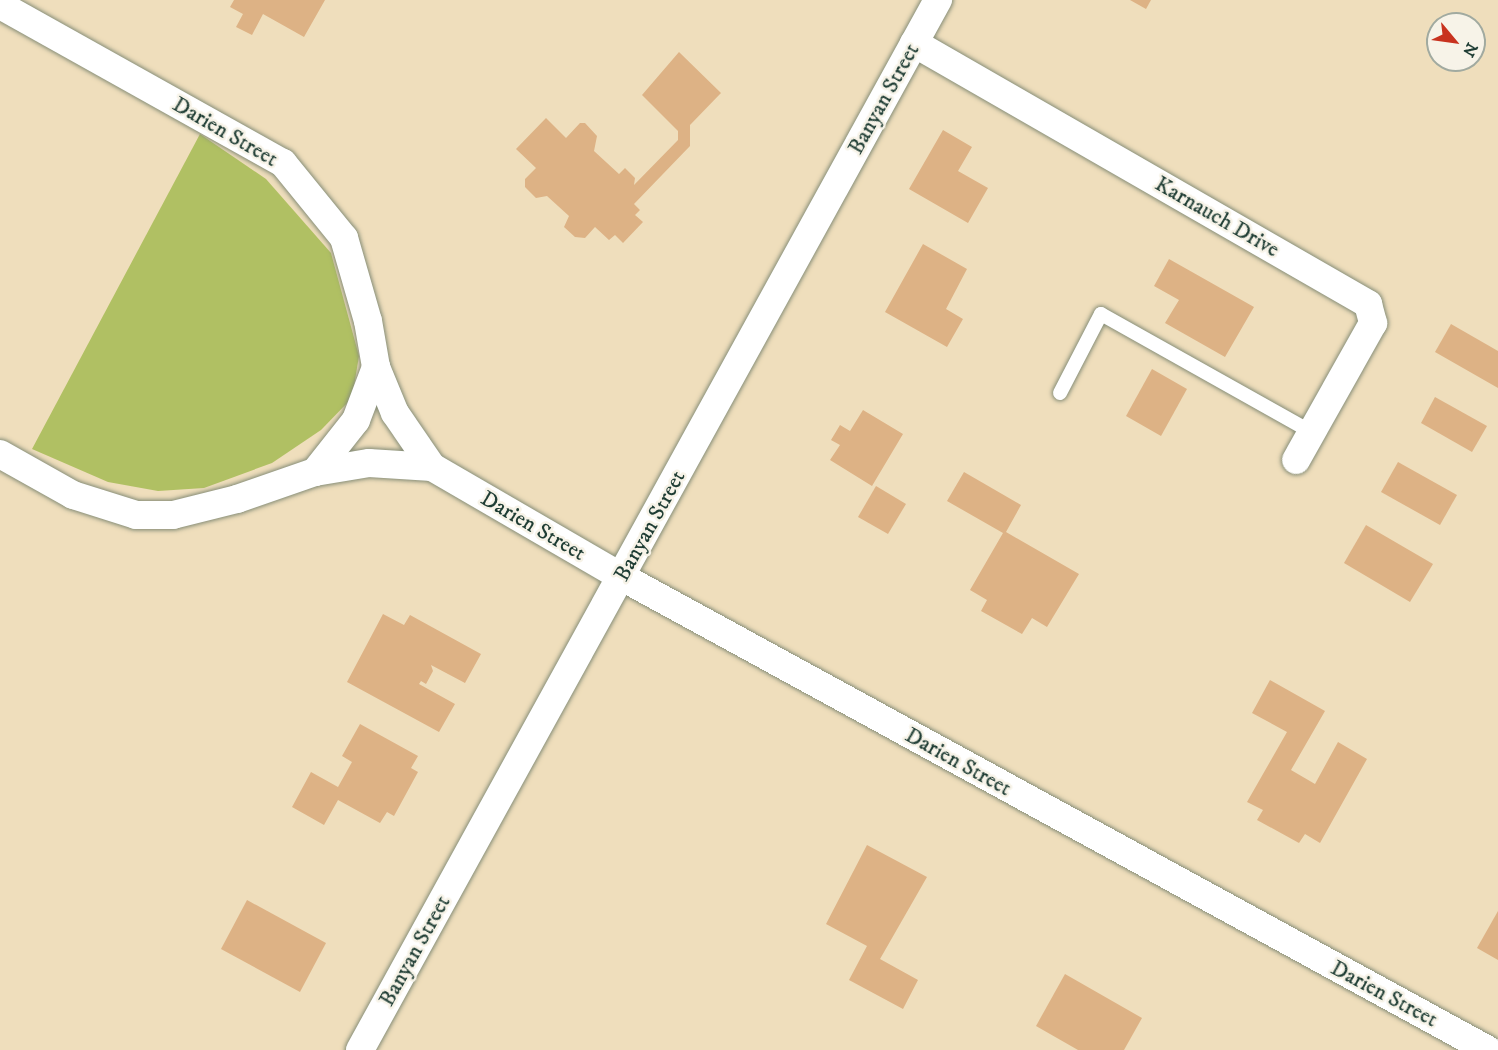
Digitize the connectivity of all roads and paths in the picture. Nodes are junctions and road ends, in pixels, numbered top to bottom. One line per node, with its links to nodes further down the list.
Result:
1 (938, 0): 3 (street, Banyan Street)
2 (0, 4): 4 (street, Darien Street)
3 (914, 43): 6 (street, Karnauch Drive); 11 (street, Banyan Street)
4 (376, 367): 9 (street, Darien Street); 10 (street)
5 (1060, 393): 6 (lane)
6 (1311, 432): 8 (street, Karnauch Drive)
7 (0, 454): 10 (street, Darien Street)
8 (1296, 460)
9 (432, 466): 10 (street, Darien Street); 11 (street, Darien Street)
10 (315, 472)
11 (622, 577): 12 (street, Banyan Street); 13 (street, Darien Street)
12 (360, 1050)
13 (1488, 1050)

